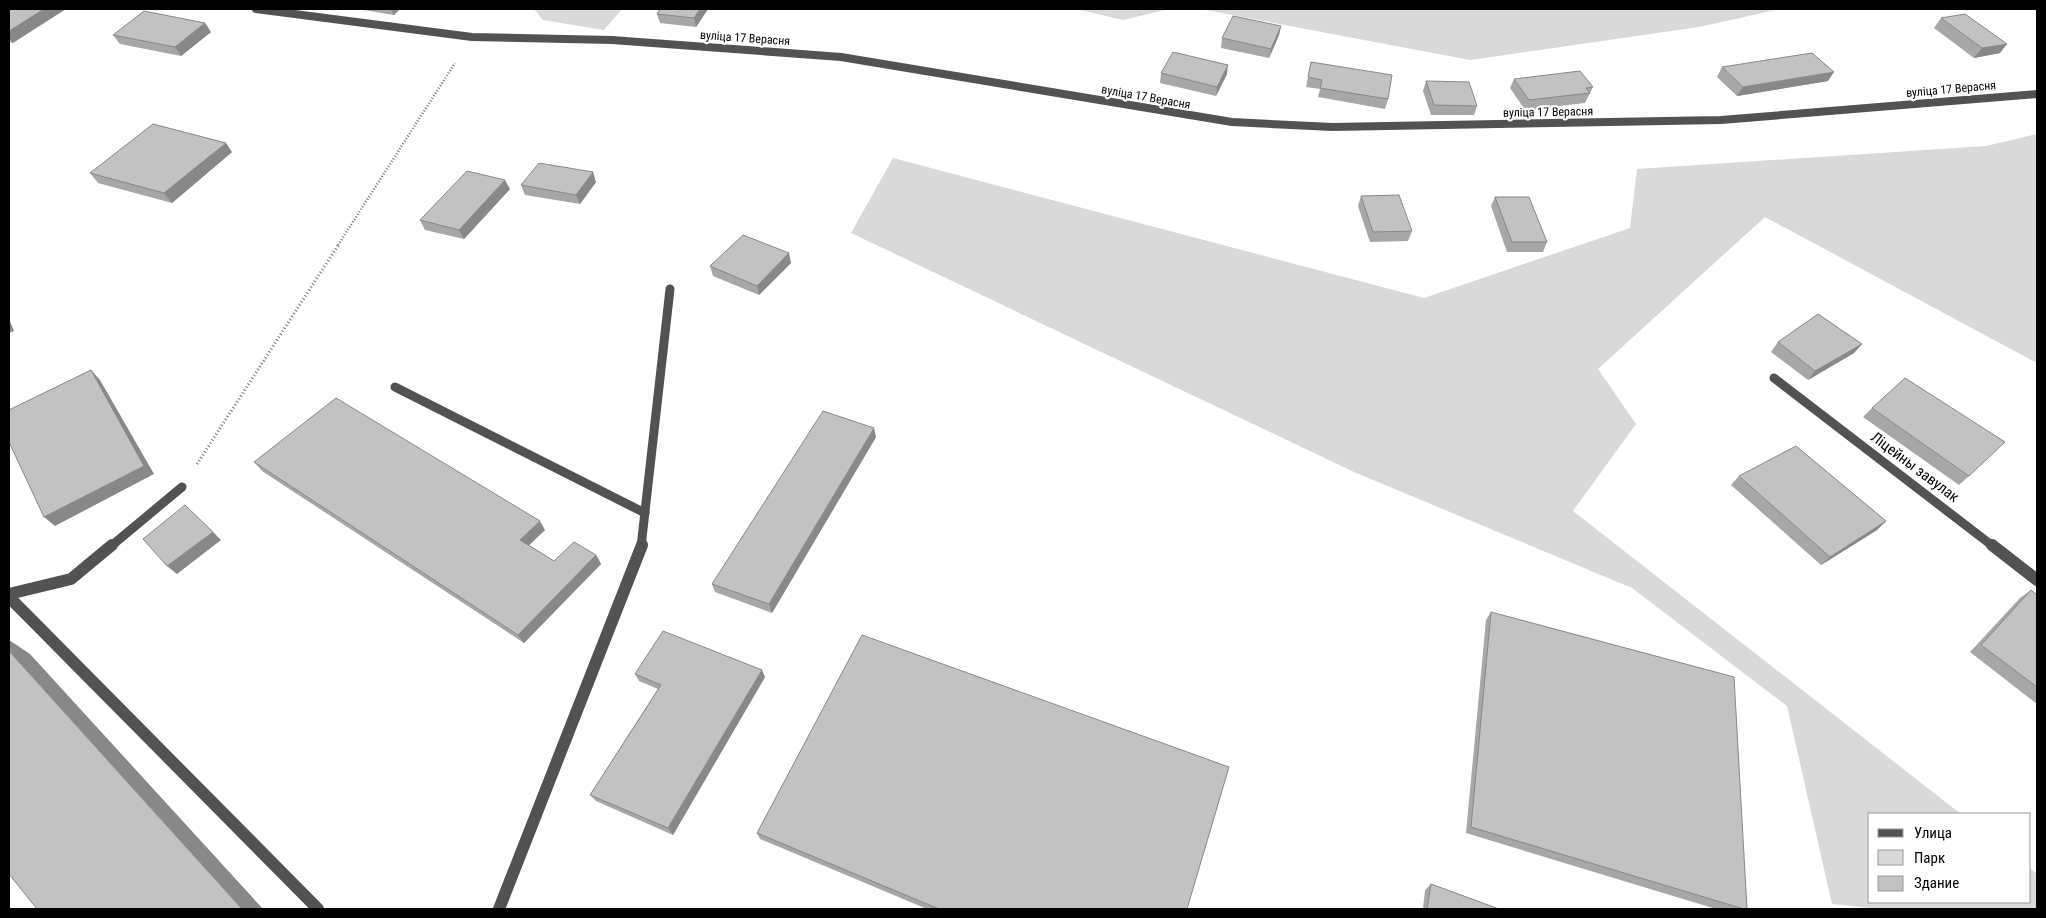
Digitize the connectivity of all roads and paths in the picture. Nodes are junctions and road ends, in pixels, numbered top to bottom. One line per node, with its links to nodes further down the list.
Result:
1 (256, 9): 2 (street, вуліца 17 Верасня)
2 (472, 37): 3 (street, вуліца 17 Верасня); 7 (path)
3 (2037, 94)
4 (670, 289): 8 (street)
5 (1774, 378): 9 (street, Ліцейны завулак)
6 (395, 387): 8 (street)
7 (182, 487): 10 (street)
8 (645, 513): 12 (street)
9 (2037, 580)
10 (9, 595): 11 (street)
11 (318, 909)
12 (499, 909)

